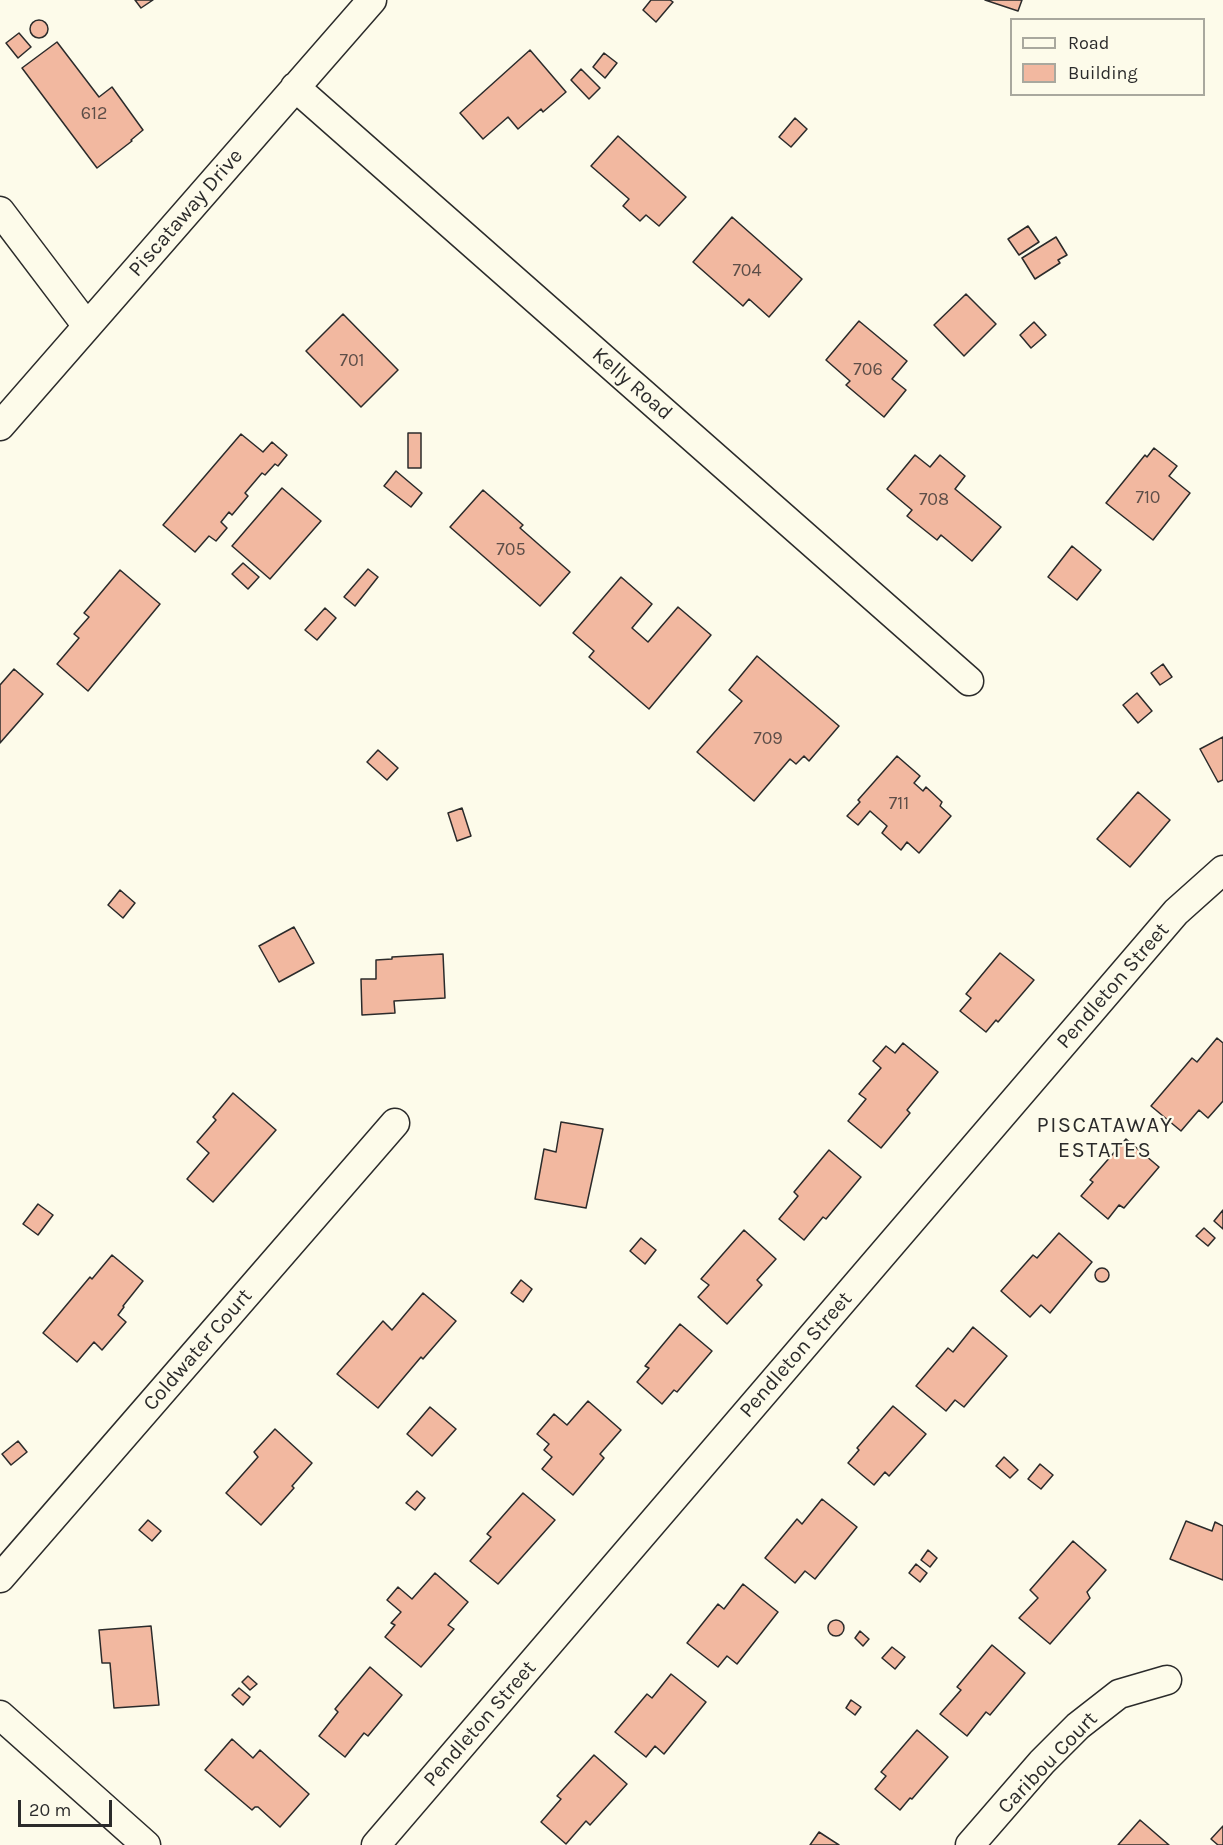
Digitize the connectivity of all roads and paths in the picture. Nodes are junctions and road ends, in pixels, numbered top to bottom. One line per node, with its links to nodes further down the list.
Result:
1 (372, 0): 2 (street, Piscataway Drive)
2 (296, 87): 4 (street, Piscataway Drive); 6 (street, Kelly Road)
3 (0, 211): 4 (street)
4 (87, 326): 5 (street, Piscataway Drive)
5 (0, 426)
6 (969, 681)
7 (1223, 870): 13 (street, Pendleton Street)
8 (395, 1123): 9 (street, Coldwater Court)
9 (0, 1578)
10 (1167, 1680): 14 (street, Caribou Court)
11 (0, 1715): 12 (street)
12 (146, 1845)
13 (376, 1845)
14 (970, 1845)

